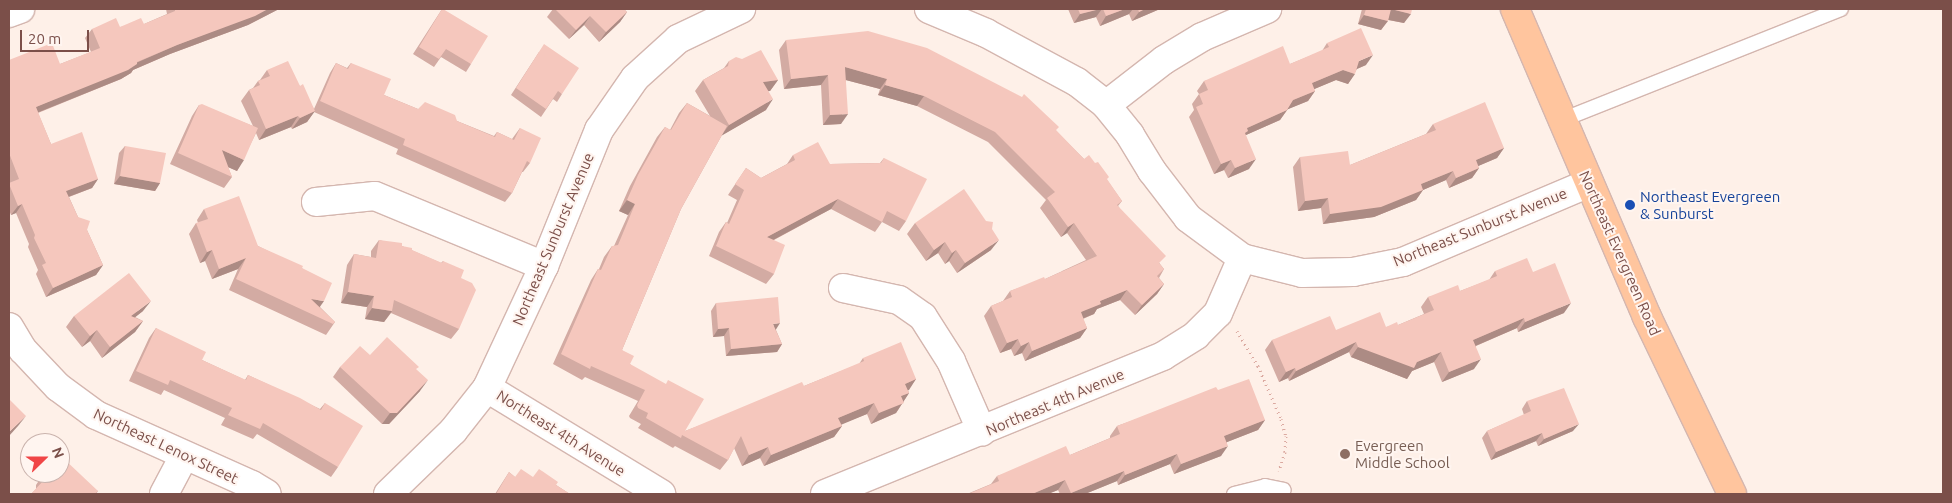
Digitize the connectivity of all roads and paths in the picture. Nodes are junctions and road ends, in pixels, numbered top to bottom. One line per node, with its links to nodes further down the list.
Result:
1 (20, 9): 7 (street)
2 (740, 9): 13 (street, Northeast Sunburst Avenue)
3 (929, 9): 8 (street, Northeast Sunburst Avenue)
4 (1267, 9): 8 (street)
5 (1515, 9): 9 (main road, Northeast Evergreen Road)
6 (1842, 9): 9 (lane)
7 (9, 14)
8 (1106, 105): 12 (street, Northeast Sunburst Avenue)
9 (1562, 120): 10 (main road, Northeast Evergreen Road)
10 (1589, 183): 12 (street, Northeast Sunburst Avenue); 28 (main road, Northeast Evergreen Road)
11 (316, 202): 13 (street)
12 (1242, 258): 18 (street, Northeast 4th Avenue)
13 (544, 266): 17 (street, Northeast Sunburst Avenue)
14 (843, 288): 18 (street)
15 (9, 327): 19 (street, Northeast Lenox Street)
16 (1237, 331): 20 (path)
17 (487, 388): 24 (street, Northeast Sunburst Avenue); 25 (street, Northeast 4th Avenue)
18 (982, 432): 26 (street, Northeast 4th Avenue)
19 (184, 456): 22 (street); 23 (street, Northeast Lenox Street)
20 (1279, 472)
21 (1284, 490): 27 (lane)
22 (164, 494)
23 (267, 494)
24 (388, 494)
25 (660, 494)
26 (825, 494)
27 (1234, 494)
28 (1732, 494)

